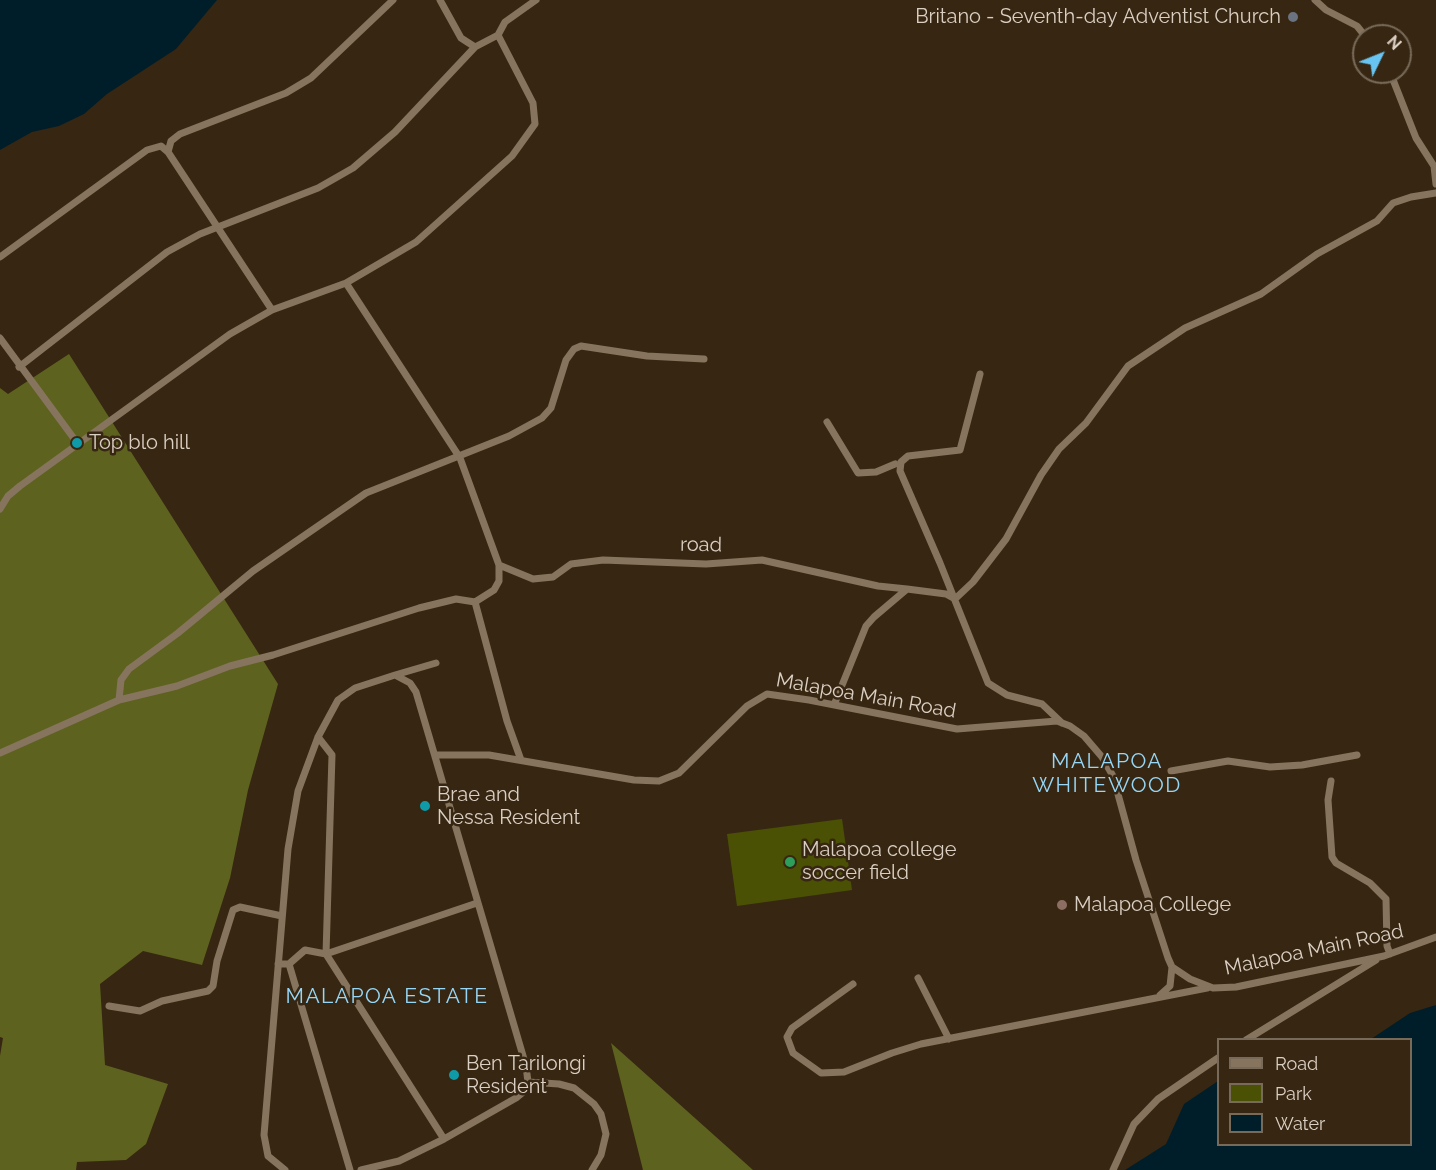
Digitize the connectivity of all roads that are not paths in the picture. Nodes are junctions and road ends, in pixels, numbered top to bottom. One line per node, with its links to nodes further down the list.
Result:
1 (393, 0): 9 (street)
2 (440, 0): 7 (street)
3 (537, 0): 6 (street)
4 (1315, 0): 5 (street)
5 (1353, 24)
6 (498, 35): 7 (street); 14 (street)
7 (475, 46): 12 (street)
8 (1395, 84): 10 (street)
9 (168, 152): 12 (street); 13 (street)
10 (1436, 184)
11 (1436, 193): 27 (street)
12 (217, 228): 15 (street); 18 (street)
13 (0, 257)
14 (346, 284): 15 (street); 22 (street)
15 (272, 310): 21 (street)
16 (0, 338): 18 (street)
17 (704, 359): 22 (street)
18 (19, 367): 21 (street)
19 (980, 375): 27 (street)
20 (827, 422): 23 (street)
21 (78, 444): 24 (street)
22 (460, 458): 25 (street); 31 (street)
23 (895, 464)
24 (0, 509)
25 (499, 565): 26 (street, road); 28 (street)
26 (907, 589): 27 (street, road); 32 (street)
27 (955, 599): 33 (street)
28 (476, 602): 31 (street); 38 (street)
29 (436, 663): 30 (street)
30 (396, 675): 34 (street); 36 (street)
31 (119, 700): 35 (street)
32 (834, 705): 33 (street, Malapoa Main Road); 38 (street, Malapoa Main Road)
33 (1062, 723): 48 (street)
34 (318, 737): 42 (street); 44 (street)
35 (0, 753)
36 (435, 755): 38 (street, Malapoa Main Road); 41 (street)
37 (1356, 755): 39 (street)
38 (521, 760)
39 (1171, 771)
40 (1331, 781): 45 (street)
41 (477, 903): 44 (street); 59 (street)
42 (282, 916): 46 (street); 53 (street)
43 (1436, 937): 45 (street, Malapoa Main Road)
44 (326, 954): 47 (street); 60 (street)
45 (1387, 955): 51 (street, Malapoa Main Road); 54 (street)
46 (278, 964): 47 (street); 61 (street)
47 (289, 964): 62 (street)
48 (1172, 967): 51 (street, Malapoa Main Road); 52 (street)
49 (918, 978): 55 (street)
50 (853, 984): 57 (street)
51 (1213, 988): 52 (street)
52 (1156, 998): 55 (street)
53 (109, 1006)
54 (1249, 1038)
55 (949, 1039): 57 (street)
56 (1217, 1059): 65 (street)
57 (815, 1069): 58 (street)
58 (812, 1077)
59 (528, 1083): 60 (street); 64 (street)
60 (444, 1139): 63 (street)
61 (285, 1170)
62 (350, 1170)
63 (361, 1170)
64 (592, 1170)
65 (1113, 1170)

